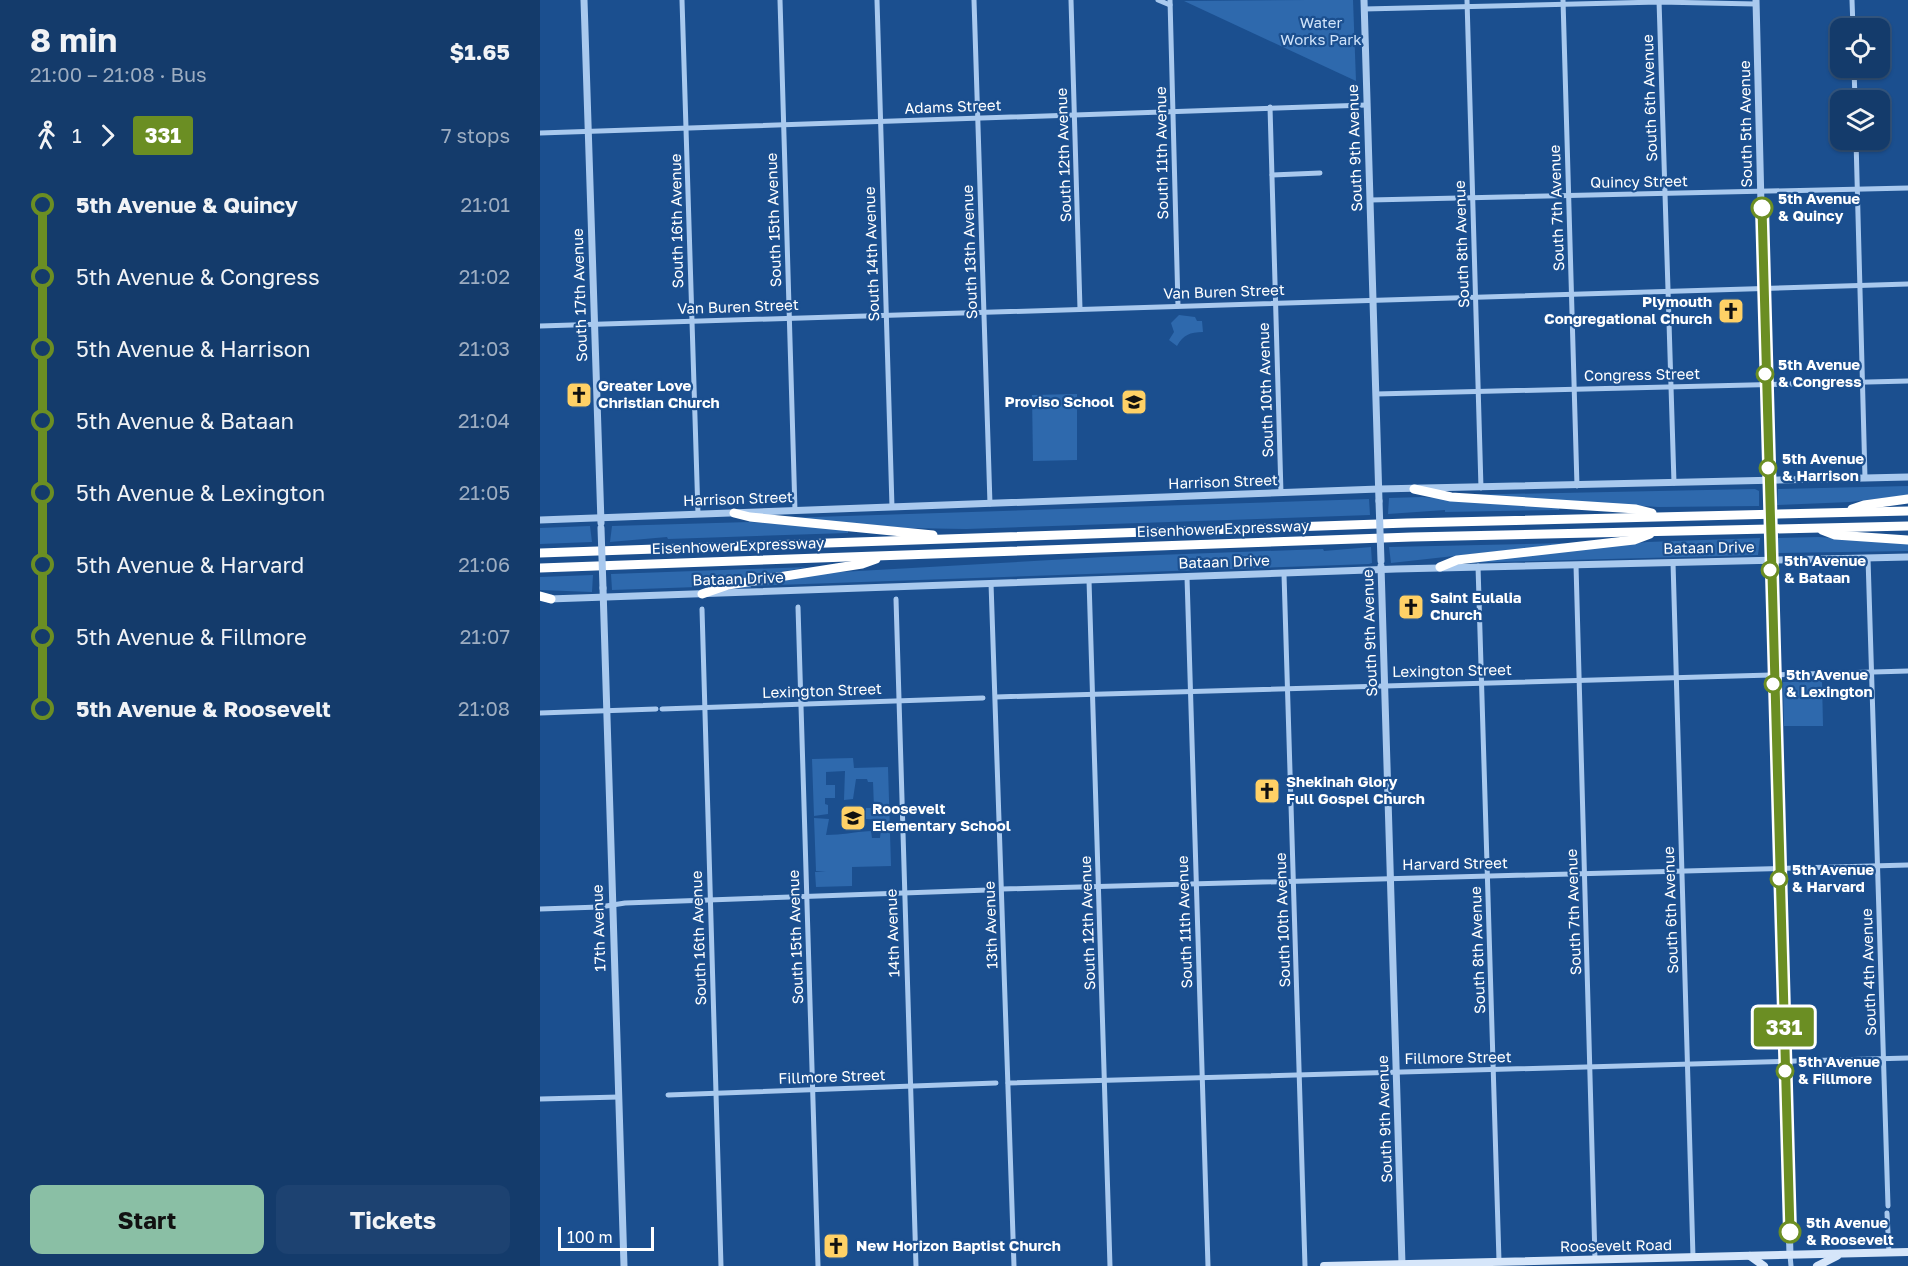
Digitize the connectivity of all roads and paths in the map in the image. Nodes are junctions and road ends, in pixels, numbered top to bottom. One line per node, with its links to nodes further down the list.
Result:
1 (584, 0): 25 (street, South 17th Avenue)
2 (682, 0): 24 (street, South 16th Avenue)
3 (780, 0): 23 (street, South 15th Avenue)
4 (877, 0): 22 (street, South 14th Avenue)
5 (974, 0): 21 (street, South 13th Avenue)
6 (1071, 0): 20 (street, South 12th Avenue)
7 (1158, 0): 11 (street)
8 (1364, 0): 15 (street, South 9th Avenue)
9 (1852, 0): 16 (street)
10 (1659, 1): 12 (street); 14 (street); 33 (street, South 6th Avenue)
11 (1170, 2): 19 (street, South 11th Avenue)
12 (1756, 2): 32 (street, South 5th Avenue)
13 (1467, 3): 14 (street); 15 (street); 35 (street, South 8th Avenue)
14 (1563, 3): 34 (street, South 7th Avenue)
15 (1364, 9): 17 (street, South 9th Avenue)
16 (1853, 18)
17 (1367, 105): 18 (street, Adams Street); 36 (street, South 9th Avenue)
18 (1270, 107): 19 (street, Adams Street); 29 (street, South 10th Avenue)
19 (1173, 111): 20 (street, Adams Street); 45 (street, South 11th Avenue)
20 (1075, 114): 21 (street, Adams Street); 46 (street, South 12th Avenue)
21 (978, 118): 22 (street, Adams Street); 47 (street, South 13th Avenue)
22 (880, 122): 23 (street, Adams Street); 48 (street, South 14th Avenue)
23 (784, 125): 24 (street, Adams Street); 49 (street, South 15th Avenue)
24 (687, 128): 25 (street, Adams Street); 50 (street, South 16th Avenue)
25 (588, 131): 26 (street, Adams Street); 51 (street, South 17th Avenue)
26 (540, 133)
27 (1856, 150): 31 (street)
28 (1320, 173): 29 (street)
29 (1272, 175): 44 (street, South 10th Avenue)
30 (1908, 188): 31 (street, Quincy Street)
31 (1857, 189): 32 (street, Quincy Street); 38 (street)
32 (1761, 192): 33 (street, Quincy Street); 39 (street, South 5th Avenue)
33 (1665, 194): 34 (street, Quincy Street); 40 (street, South 6th Avenue)
34 (1569, 196): 35 (street, Quincy Street); 41 (street, South 7th Avenue)
35 (1473, 198): 36 (street, Quincy Street); 42 (street, South 8th Avenue)
36 (1370, 200): 43 (street, South 9th Avenue)
37 (1908, 284): 38 (street, Van Buren Street)
38 (1860, 285): 39 (street, Van Buren Street); 54 (street)
39 (1763, 288): 40 (street, Van Buren Street); 55 (street, South 5th Avenue)
40 (1668, 291): 41 (street, Van Buren Street); 56 (street, South 6th Avenue)
41 (1572, 294): 42 (street, Van Buren Street); 57 (street, South 7th Avenue)
42 (1476, 297): 43 (street, Van Buren Street); 58 (street, South 8th Avenue)
43 (1373, 300): 44 (street, Van Buren Street); 59 (street, South 9th Avenue)
44 (1275, 303): 45 (street, Van Buren Street); 68 (street, South 10th Avenue)
45 (1178, 306): 46 (street, Van Buren Street)
46 (1080, 309): 47 (street, Van Buren Street)
47 (984, 312): 48 (street, Van Buren Street); 70 (street, South 13th Avenue)
48 (886, 315): 49 (street, Van Buren Street); 71 (street, South 14th Avenue)
49 (789, 318): 50 (street, Van Buren Street); 72 (street, South 15th Avenue)
50 (692, 321): 51 (street, Van Buren Street); 76 (street, South 16th Avenue)
51 (595, 324): 52 (street, Van Buren Street); 78 (street, South 17th Avenue)
52 (540, 326)
53 (1908, 381): 54 (street, Congress Street)
54 (1862, 382): 55 (street, Congress Street); 61 (street)
55 (1766, 384): 56 (street, Congress Street); 62 (street, South 5th Avenue)
56 (1671, 386): 57 (street, Congress Street); 63 (street, South 6th Avenue)
57 (1575, 389): 58 (street, Congress Street); 64 (street, South 7th Avenue)
58 (1479, 391): 59 (street, Congress Street); 65 (street, South 8th Avenue)
59 (1376, 394): 66 (street, South 9th Avenue)
60 (1908, 477): 61 (street, Harrison Street)
61 (1865, 478): 62 (street, Harrison Street)
62 (1768, 481): 63 (street, Harrison Street); 89 (street, South 5th Avenue, bridge)
63 (1674, 483): 64 (street, Harrison Street)
64 (1577, 486): 65 (street, Harrison Street)
65 (1481, 488): 67 (street, Harrison Street)
66 (1379, 489): 67 (street, Harrison Street); 68 (street, Harrison Street); 95 (street, South 9th Avenue, bridge)
67 (1414, 489): 77 (highway)
68 (1281, 493): 70 (street, Harrison Street)
69 (1908, 499): 75 (highway)
70 (990, 504): 71 (street, Harrison Street)
71 (892, 507): 72 (street, Harrison Street)
72 (795, 511): 74 (street, Harrison Street)
73 (1908, 511): 75 (highway, Eisenhower Expressway)
74 (734, 513): 76 (street, Harrison Street); 83 (highway)
75 (1843, 513): 77 (highway, Eisenhower Expressway)
76 (698, 514): 78 (street, Harrison Street)
77 (1666, 516): 83 (highway, Eisenhower Expressway)
78 (601, 518): 79 (street, Harrison Street); 100 (street, South 17th Avenue, bridge)
79 (540, 520)
80 (1908, 526): 81 (highway, Eisenhower Expressway)
81 (1816, 528): 82 (highway, Eisenhower Expressway); 84 (highway)
82 (1657, 532): 86 (highway, Eisenhower Expressway); 92 (highway)
83 (947, 538): 85 (highway, Eisenhower Expressway)
84 (1908, 540)
85 (540, 553)
86 (884, 556): 94 (highway, Eisenhower Expressway); 101 (highway)
87 (1908, 557): 88 (street, Bataan Drive)
88 (1868, 558): 89 (street, Bataan Drive); 109 (street, South 4th Avenue)
89 (1770, 560): 90 (street, Bataan Drive); 110 (street, South 5th Avenue)
90 (1673, 562): 91 (street, Bataan Drive); 111 (street, South 6th Avenue)
91 (1576, 565): 93 (street, Bataan Drive); 112 (street, South 7th Avenue)
92 (1440, 567): 93 (street, Bataan Drive); 95 (street, Bataan Drive)
93 (1478, 567): 113 (street, South 8th Avenue)
94 (540, 568)
95 (1381, 569): 96 (street, Bataan Drive); 114 (street, South 9th Avenue)
96 (1284, 574): 97 (street, Bataan Drive); 115 (street, South 10th Avenue)
97 (1187, 577): 98 (street, Bataan Drive); 116 (street, South 11th Avenue)
98 (1089, 580): 99 (street, Bataan Drive); 117 (street, South 12th Avenue)
99 (991, 584): 101 (street, Bataan Drive); 118 (street, 13th Avenue)
100 (603, 588): 102 (street, 17th Avenue)
101 (702, 594): 102 (street, Bataan Drive)
102 (604, 597): 104 (street, Bataan Drive); 123 (street, 17th Avenue)
103 (540, 598): 104 (highway)
104 (551, 599)
105 (896, 599): 120 (street, 14th Avenue)
106 (798, 607): 121 (street, South 15th Avenue)
107 (702, 609): 122 (street, South 16th Avenue)
108 (1908, 670): 109 (street, Lexington Street)
109 (1871, 671): 110 (street, Lexington Street); 126 (street, South 4th Avenue)
110 (1773, 674): 111 (street, Lexington Street); 127 (street, South 5th Avenue)
111 (1676, 677): 112 (street, Lexington Street); 128 (street, South 6th Avenue)
112 (1579, 679): 113 (street, Lexington Street); 129 (street, South 7th Avenue)
113 (1482, 682): 114 (street, Lexington Street); 130 (street, South 8th Avenue)
114 (1385, 684): 115 (street, Lexington Street); 131 (street, South 9th Avenue)
115 (1288, 688): 116 (street, Lexington Street); 132 (street, South 10th Avenue)
116 (1190, 691): 117 (street, Lexington Street); 133 (street, South 11th Avenue)
117 (1093, 695): 118 (street, Lexington Street); 134 (street, South 12th Avenue)
118 (996, 697): 135 (street, 13th Avenue)
119 (983, 698): 120 (street, Lexington Street)
120 (898, 701): 121 (street, Lexington Street); 137 (street, 14th Avenue)
121 (801, 704): 122 (street, Lexington Street); 138 (street, South 15th Avenue)
122 (705, 707): 123 (street, Lexington Street); 139 (street, South 16th Avenue)
123 (607, 710): 124 (street, Lexington Street); 140 (street, 17th Avenue)
124 (540, 713)
125 (1908, 865): 126 (street, Harvard Street)
126 (1877, 866): 127 (street, Harvard Street); 142 (street, South 4th Avenue)
127 (1778, 868): 128 (street, Harvard Street); 144 (street, South 5th Avenue)
128 (1681, 870): 129 (street, Harvard Street); 145 (street, South 6th Avenue)
129 (1584, 873): 130 (street, Harvard Street); 146 (street, South 7th Avenue)
130 (1488, 875): 131 (street, Harvard Street); 147 (street, South 8th Avenue)
131 (1391, 878): 132 (street, Harvard Street); 148 (street, South 9th Avenue)
132 (1294, 880): 133 (street, Harvard Street); 149 (street, South 10th Avenue)
133 (1196, 883): 134 (street, Harvard Street); 150 (street, South 11th Avenue)
134 (1099, 886): 135 (street, Harvard Street); 151 (street, South 12th Avenue)
135 (1002, 889): 153 (street, 13th Avenue)
136 (988, 890): 137 (street)
137 (904, 893): 138 (street); 154 (street, 14th Avenue)
138 (807, 896): 139 (street); 155 (street, South 15th Avenue)
139 (710, 900): 140 (street); 156 (street, South 16th Avenue)
140 (612, 904): 141 (street); 158 (street, 17th Avenue)
141 (540, 909)
142 (1883, 1058): 143 (street, Fillmore Street); 144 (street, Fillmore Street); 161 (street, South 4th Avenue)
143 (1908, 1058)
144 (1785, 1061): 145 (street, Fillmore Street); 163 (street, South 5th Avenue)
145 (1688, 1064): 146 (street, Fillmore Street); 165 (street, South 6th Avenue)
146 (1591, 1067): 147 (street, Fillmore Street); 166 (street, South 7th Avenue)
147 (1493, 1069): 148 (street, Fillmore Street); 167 (street, South 8th Avenue)
148 (1397, 1072): 149 (street, Fillmore Street); 168 (street, South 9th Avenue)
149 (1300, 1075): 150 (street, Fillmore Street); 176 (street, South 10th Avenue)
150 (1202, 1077): 151 (street, Fillmore Street); 175 (street, South 11th Avenue)
151 (1105, 1080): 153 (street, Fillmore Street); 174 (street, South 12th Avenue)
152 (996, 1083): 154 (street, Fillmore Street)
153 (1008, 1083): 173 (street, 13th Avenue)
154 (910, 1086): 155 (street, Fillmore Street); 172 (street, 14th Avenue)
155 (813, 1090): 156 (street, Fillmore Street); 171 (street, South 15th Avenue)
156 (716, 1093): 157 (street, Fillmore Street); 170 (street, South 16th Avenue)
157 (668, 1095)
158 (618, 1097): 159 (street); 169 (street, 17th Avenue)
159 (540, 1099)
160 (1908, 1252): 161 (main road, Roosevelt Road)
161 (1889, 1253): 162 (main road, Roosevelt Road)
162 (1841, 1254): 163 (main road, Roosevelt Road); 180 (main road)
163 (1790, 1255): 164 (main road, Roosevelt Road); 179 (street)
164 (1750, 1256): 165 (main road, Roosevelt Road); 178 (main road)
165 (1693, 1257): 166 (main road, Roosevelt Road)
166 (1596, 1259): 167 (main road, Roosevelt Road)
167 (1499, 1262): 168 (main road, Roosevelt Road)
168 (1402, 1265): 177 (main road, Roosevelt Road)
169 (624, 1266)
170 (721, 1266)
171 (818, 1266)
172 (916, 1266)
173 (1014, 1266)
174 (1110, 1266)
175 (1208, 1266)
176 (1305, 1266)
177 (1324, 1266)
178 (1764, 1266)
179 (1791, 1266)
180 (1816, 1266)

